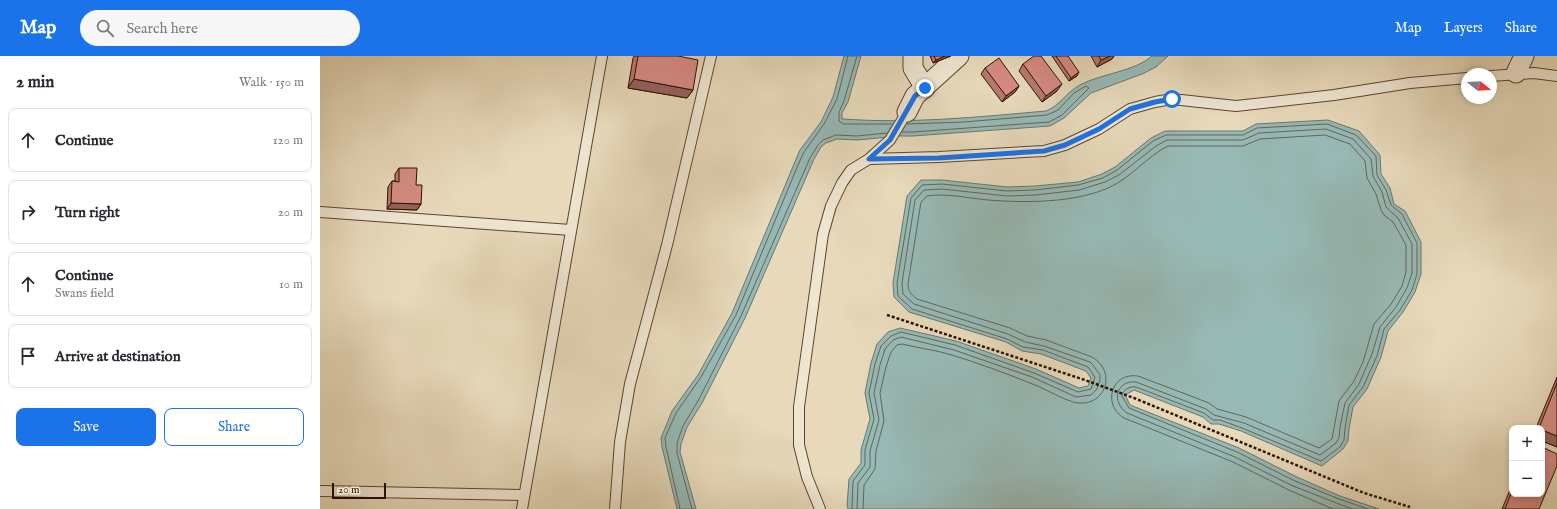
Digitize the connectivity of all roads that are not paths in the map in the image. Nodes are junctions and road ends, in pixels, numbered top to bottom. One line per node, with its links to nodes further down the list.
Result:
1 (602, 56): 14 (lane)
2 (711, 56): 18 (lane)
3 (913, 56): 10 (street)
4 (958, 56): 10 (street)
5 (1524, 56): 6 (street)
6 (1516, 73): 7 (lane); 8 (lane)
7 (1497, 75)
8 (1557, 76)
9 (1461, 79): 12 (lane)
10 (925, 88): 11 (street)
11 (907, 112): 12 (lane)
12 (869, 159): 19 (lane)
13 (320, 212): 14 (lane)
14 (571, 230): 16 (lane)
15 (320, 491): 16 (lane)
16 (524, 495): 17 (lane)
17 (522, 509)
18 (615, 509)
19 (820, 509)

